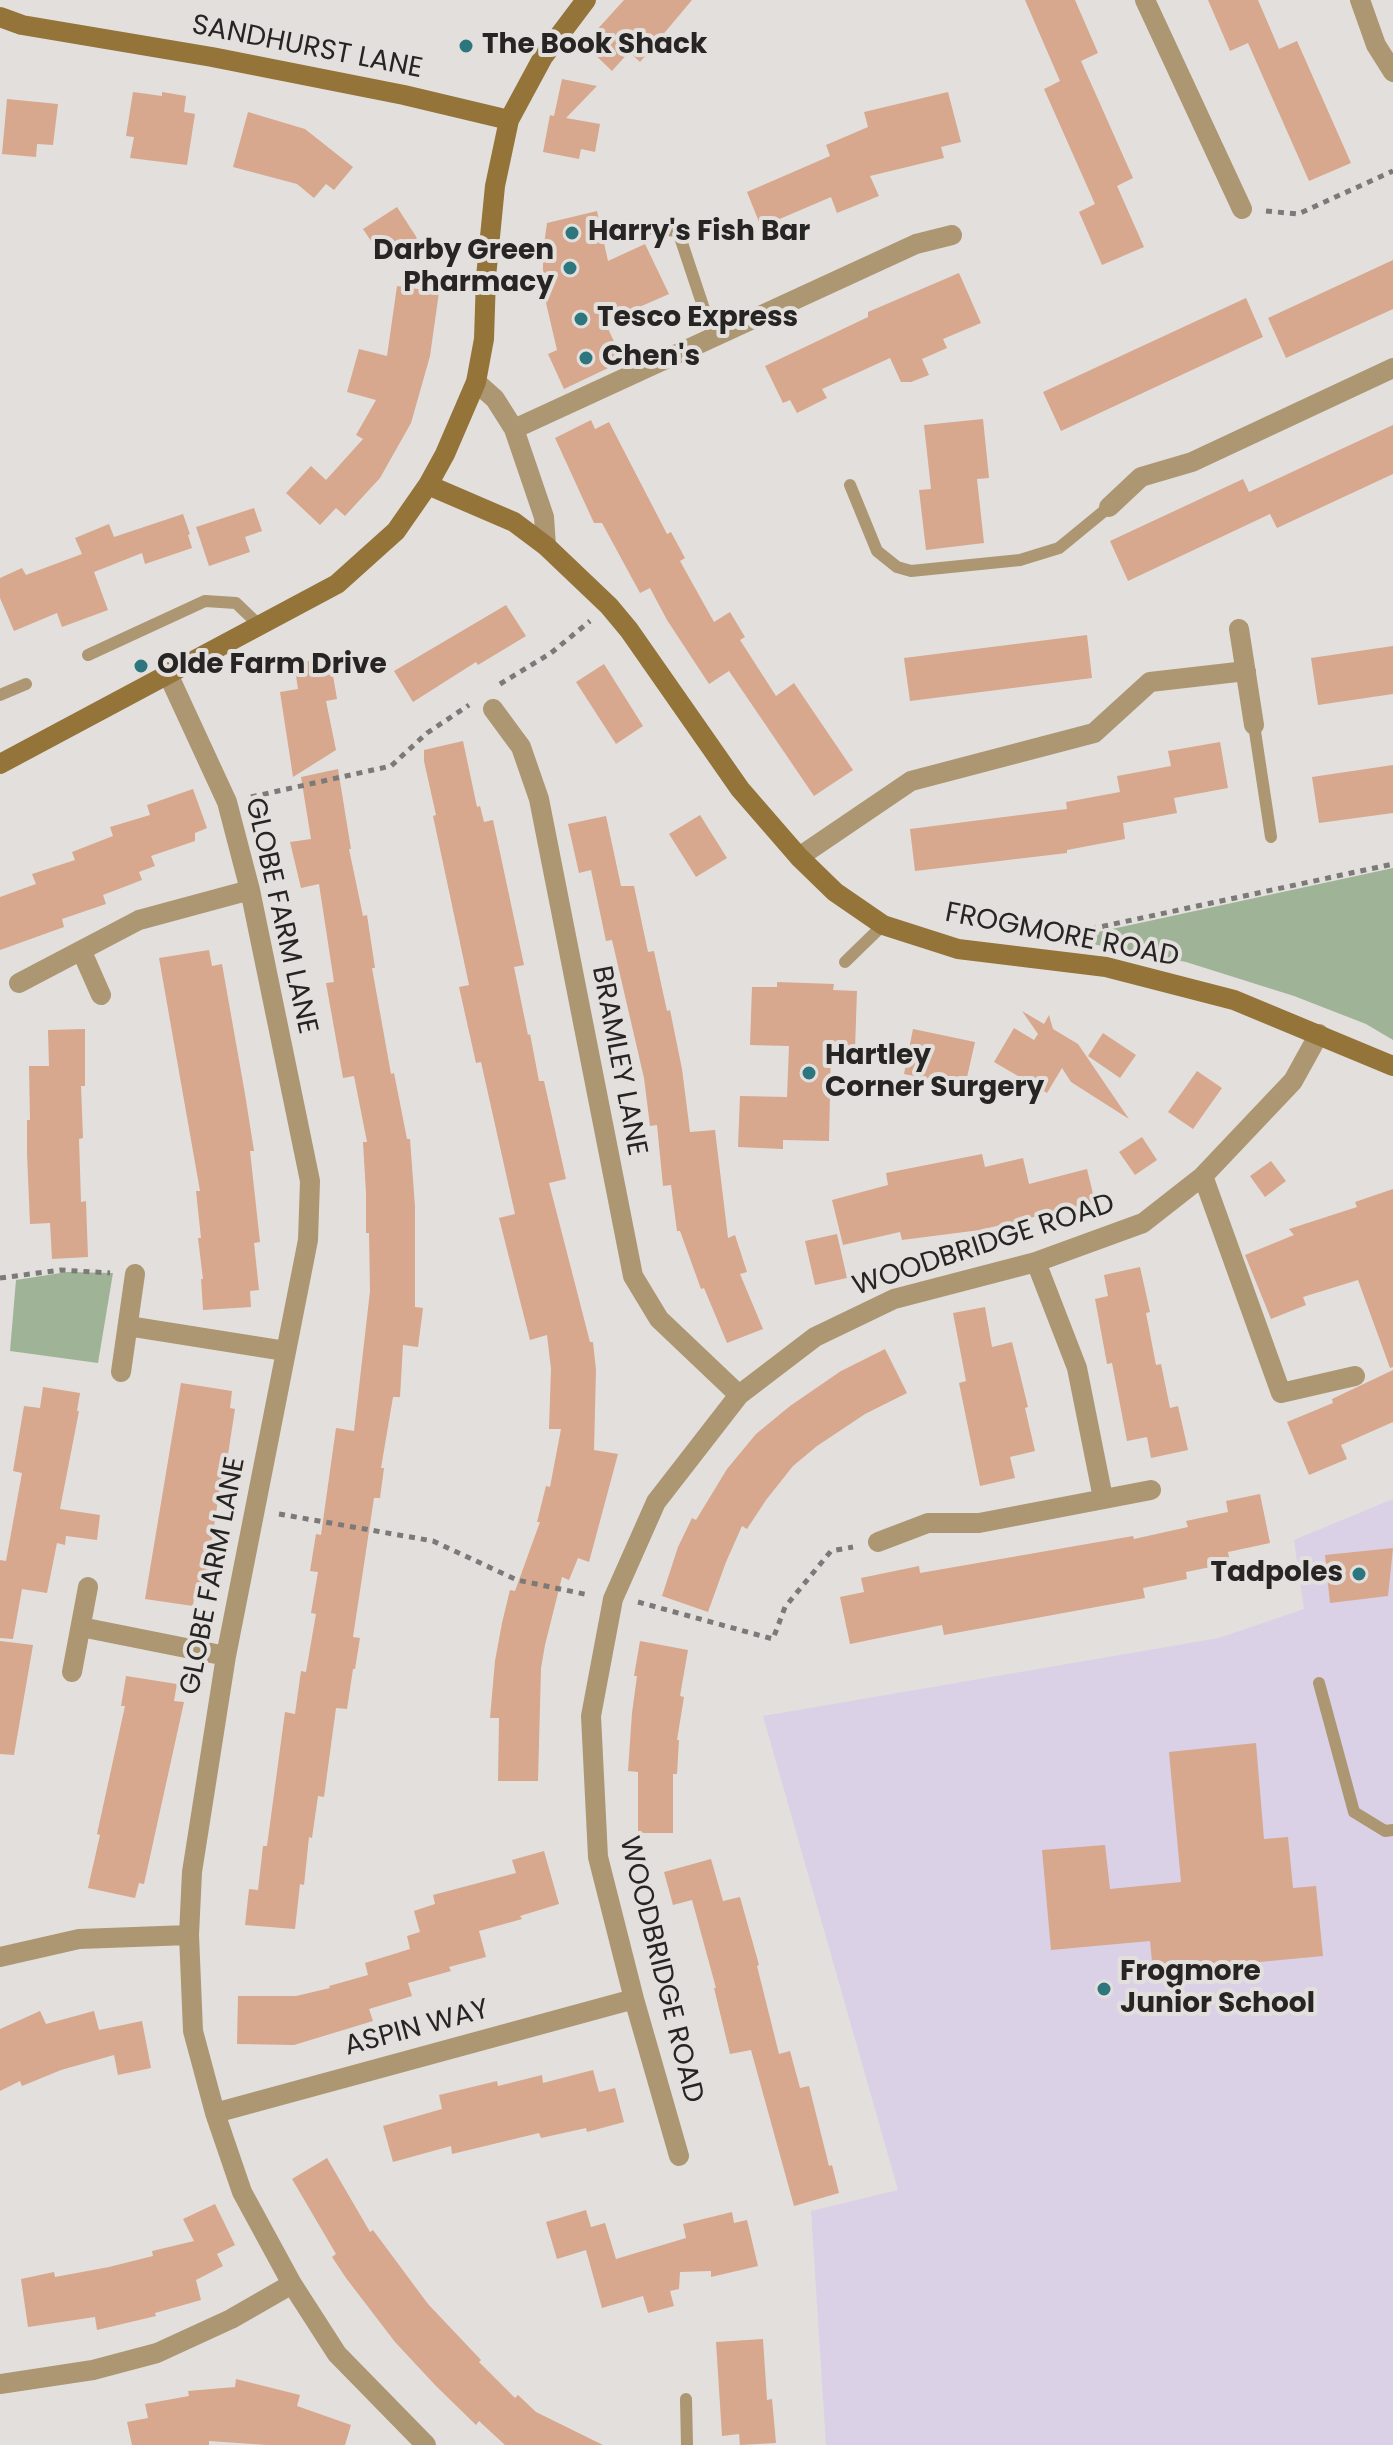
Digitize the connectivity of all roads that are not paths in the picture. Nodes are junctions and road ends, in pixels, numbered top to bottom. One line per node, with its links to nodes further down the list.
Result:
1 (586, 0): 6 (street)
2 (1145, 0): 7 (street)
3 (1360, 0): 5 (street)
4 (0, 17): 6 (street, SANDHURST LANE)
5 (1393, 72)
6 (509, 120): 12 (street)
7 (1242, 209)
8 (625, 226): 10 (lane)
9 (952, 235): 10 (street)
10 (713, 336): 13 (street)
11 (1393, 368): 16 (street)
12 (476, 382): 13 (street); 14 (street)
13 (514, 429): 17 (street)
14 (428, 485): 17 (street, FROGMORE ROAD); 18 (street)
15 (850, 485): 16 (lane)
16 (1109, 507)
17 (546, 546): 29 (street, FROGMORE ROAD)
18 (259, 625): 20 (lane); 22 (street)
19 (1239, 629): 21 (street)
20 (88, 655)
21 (1246, 671): 26 (street); 29 (street)
22 (167, 672): 27 (street); 30 (street, GLOBE FARM LANE)
23 (26, 684): 24 (lane)
24 (0, 695)
25 (493, 709): 45 (street, BRAMLEY LANE)
26 (1254, 725): 28 (lane)
27 (0, 764)
28 (1271, 837)
29 (799, 857): 31 (street, FROGMORE ROAD)
30 (250, 890): 32 (street); 42 (street, GLOBE FARM LANE)
31 (883, 925): 33 (lane); 36 (street, FROGMORE ROAD)
32 (82, 952): 34 (street); 35 (street)
33 (845, 962)
34 (19, 983)
35 (101, 995)
36 (1319, 1034): 37 (street, FROGMORE ROAD); 38 (street, WOODBRIDGE ROAD)
37 (1393, 1066)
38 (1203, 1176): 39 (street, WOODBRIDGE ROAD); 44 (street)
39 (1036, 1262): 45 (street, WOODBRIDGE ROAD); 47 (street)
40 (135, 1274): 41 (street)
41 (128, 1326): 42 (street); 43 (street)
42 (285, 1351): 51 (street, GLOBE FARM LANE)
43 (121, 1372)
44 (1355, 1376)
45 (739, 1395): 57 (street, WOODBRIDGE ROAD)
46 (1151, 1490): 47 (street)
47 (1103, 1498): 48 (street)
48 (878, 1542)
49 (88, 1587): 50 (street)
50 (81, 1627): 51 (street); 52 (street)
51 (226, 1656): 55 (street, GLOBE FARM LANE)
52 (72, 1672)
53 (1319, 1683): 54 (lane)
54 (1393, 1830)
55 (189, 1935): 56 (street); 58 (street, GLOBE FARM LANE)
56 (0, 1957)
57 (634, 1999): 58 (street, ASPIN WAY); 59 (street, WOODBRIDGE ROAD)
58 (215, 2113): 60 (street, GLOBE FARM LANE)
59 (679, 2156)
60 (292, 2284): 61 (street); 63 (street, GLOBE FARM LANE)
61 (0, 2384)
62 (686, 2399): 64 (lane)
63 (426, 2445)
64 (687, 2445)

